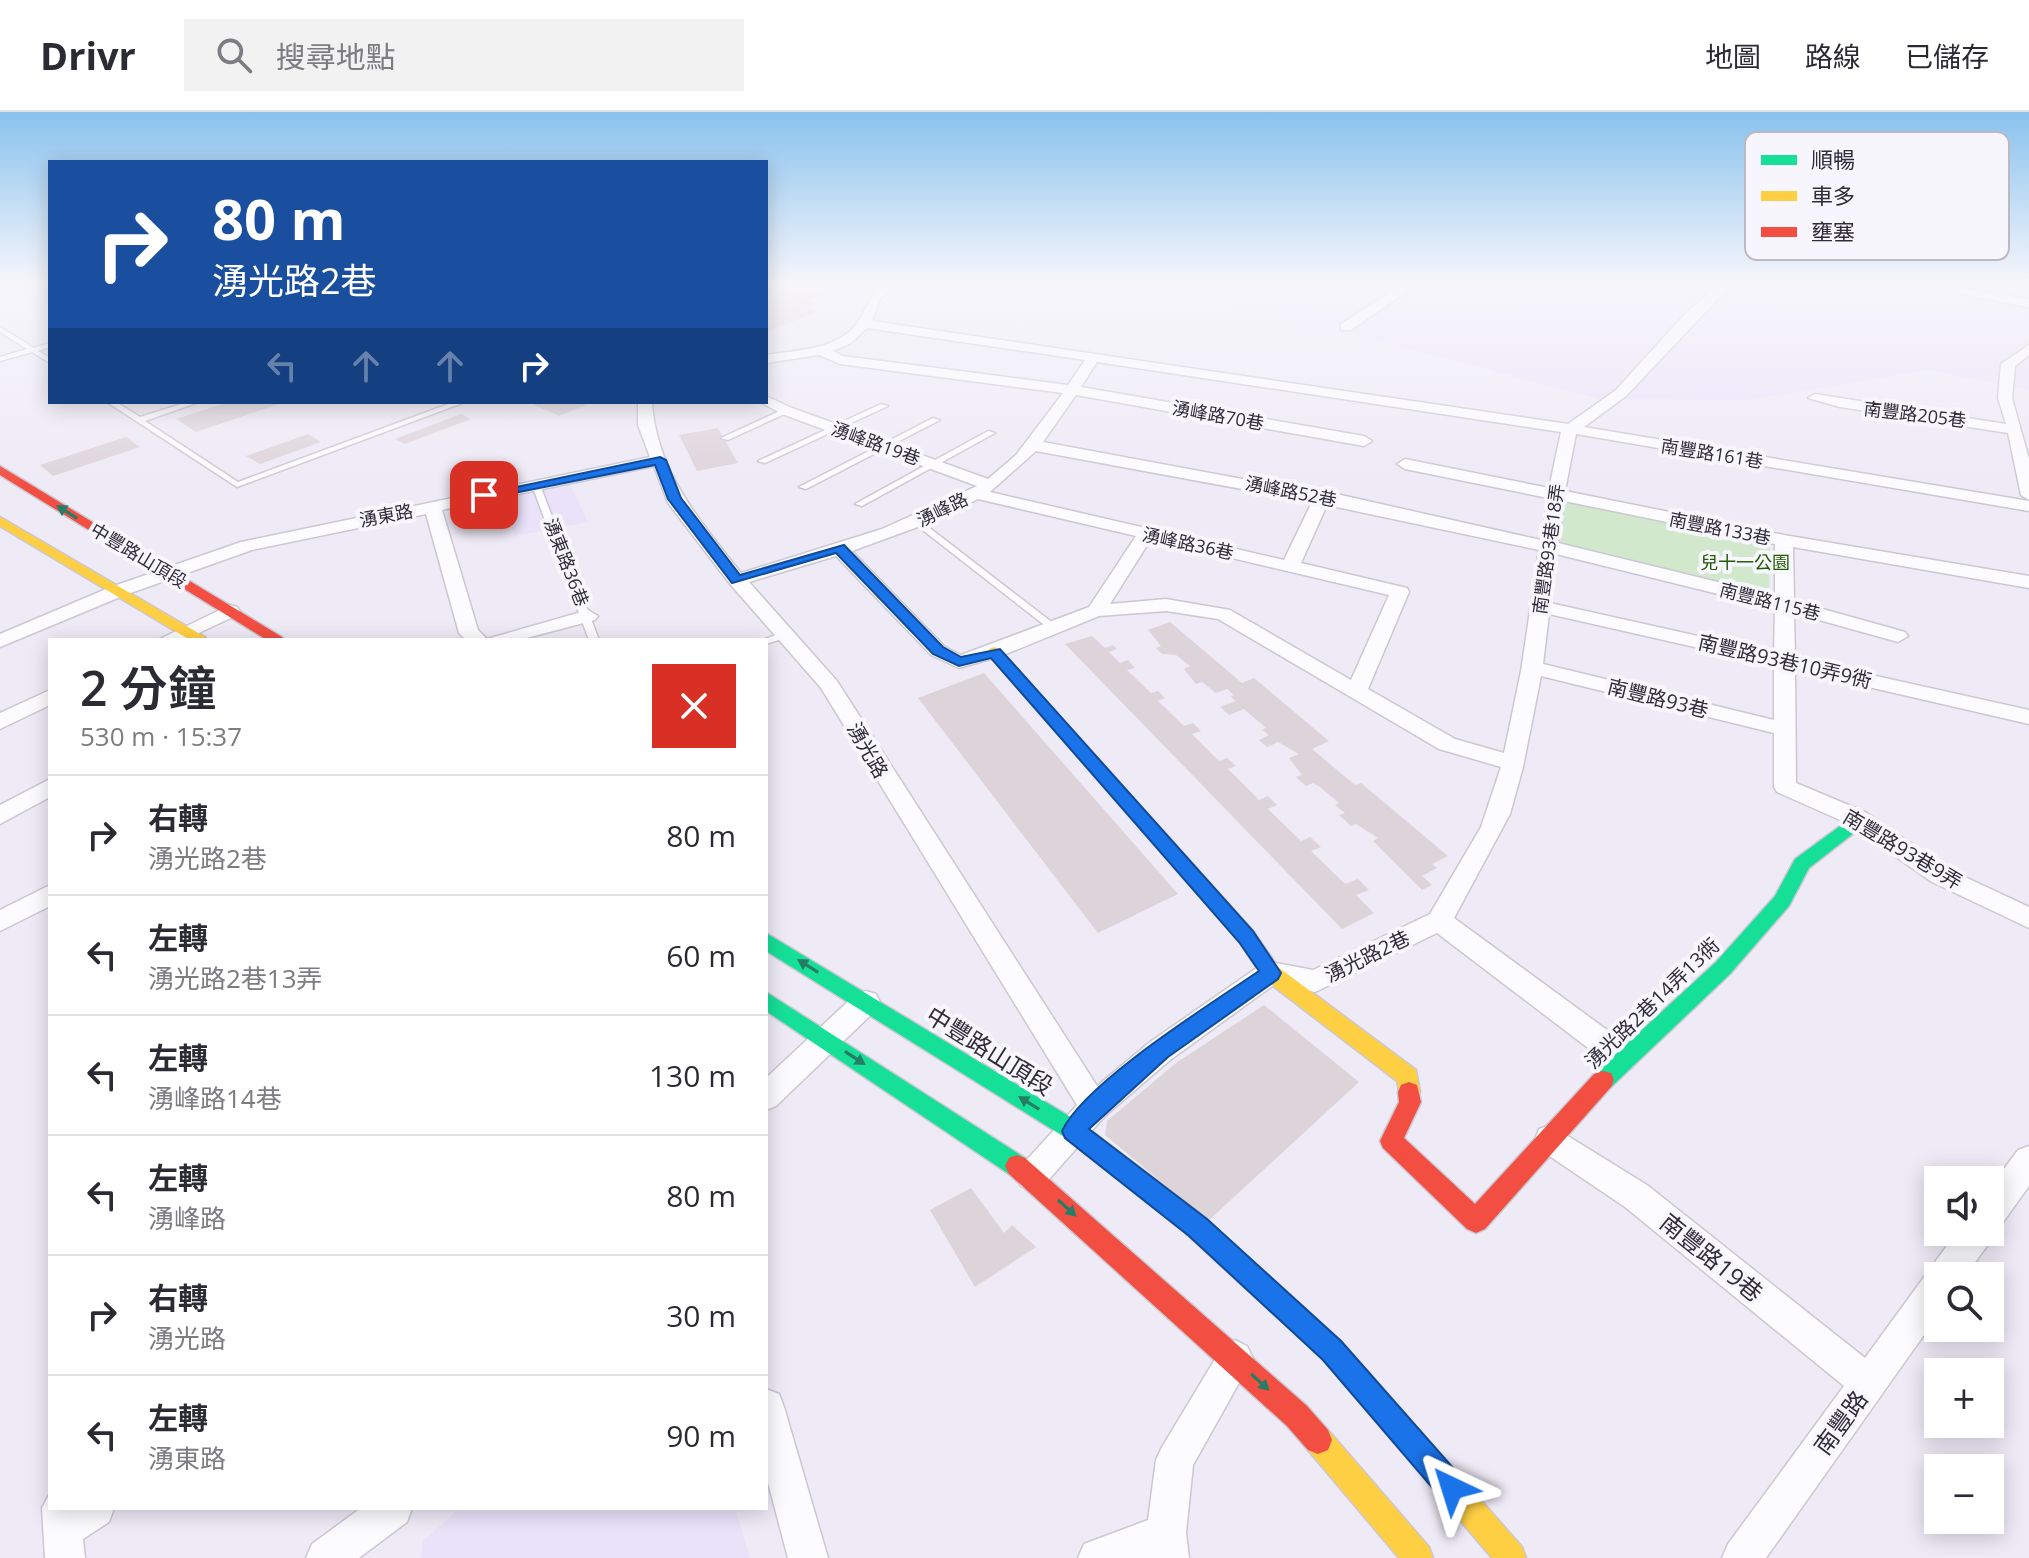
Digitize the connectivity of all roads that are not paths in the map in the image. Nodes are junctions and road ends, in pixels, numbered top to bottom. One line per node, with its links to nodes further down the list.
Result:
1 (31, 350): 9 (lane)
2 (33, 350): 11 (lane)
3 (818, 350): 10 (street)
4 (822, 350): 12 (street, 湧峰路70巷)
5 (1042, 350): 8 (street, 南豐路161巷)
6 (1660, 350): 26 (street)
7 (2027, 350): 19 (street)
8 (1093, 358): 12 (street, 湧峰路); 26 (street, 南豐路161巷)
9 (0, 359)
10 (768, 359)
11 (48, 360)
12 (1072, 390): 30 (street, 湧峰路70巷); 31 (street, 湧峰路)
13 (1815, 398): 27 (street, 南豐路205巷)
14 (768, 401): 22 (street, 湧峰路19巷)
15 (114, 404): 23 (lane)
16 (189, 404): 23 (lane)
17 (456, 404): 23 (lane)
18 (645, 404): 33 (street, 湧光路)
19 (2009, 405): 21 (street); 27 (street)
20 (884, 406): 25 (lane)
21 (2029, 408)
22 (787, 411): 25 (street, 湧峰路19巷); 29 (lane)
23 (139, 420)
24 (936, 420): 32 (lane)
25 (836, 428): 32 (street, 湧峰路19巷); 34 (lane)
26 (1569, 430): 43 (street, 南豐路93巷18弄); 46 (street, 南豐路161巷)
27 (2015, 430): 41 (street)
28 (991, 433): 35 (lane)
29 (725, 438)
30 (1364, 441)
31 (1031, 445): 40 (street, 湧峰路); 42 (street, 湧峰路52巷)
32 (886, 446): 35 (street, 湧峰路19巷); 39 (lane)
33 (660, 460): 38 (street, 湧東路); 55 (street, 湧光路)
34 (762, 461)
35 (936, 464): 40 (street, 湧峰路19巷); 44 (lane)
36 (1405, 464): 43 (street, 南豐路133巷)
37 (0, 470): 54 (main road, 中豐路山頂段, one-way to 37)
38 (536, 485): 45 (street, 湧東路); 62 (lane, 湧東路36巷)
39 (803, 487)
40 (981, 488): 48 (street, 湧峰路); 49 (street, 湧峰路36巷)
41 (2029, 495)
42 (1323, 496): 52 (street, 湧峰路52巷); 53 (street)
43 (1553, 496): 50 (street, 南豐路133巷); 52 (street, 南豐路93巷18弄)
44 (859, 504)
45 (432, 506): 54 (street, 湧東路); 67 (street)
46 (2029, 506)
47 (0, 521): 57 (main road)
48 (918, 522): 51 (street, 湧峰路); 63 (lane)
49 (1146, 534): 53 (street, 湧峰路36巷); 61 (street)
50 (1784, 540): 56 (street, 南豐路133巷); 58 (street)
51 (839, 548): 55 (street, 湧峰路); 72 (street)
52 (1549, 548): 58 (street, 南豐路115巷); 59 (street, 南豐路93巷18弄)
53 (1291, 565): 75 (street, 湧峰路36巷)
54 (172, 574): 57 (street, 湧東路); 60 (main road, 中豐路山頂段)
55 (737, 580): 70 (street, 湧光路)
56 (2029, 582)
57 (118, 591): 65 (main road); 71 (street, 湧東路)
58 (1783, 603): 64 (street, 南豐路115巷); 73 (street)
59 (1540, 606): 73 (street, 南豐路93巷10弄9衖); 74 (street, 南豐路93巷18弄)
60 (230, 611): 65 (street); 66 (main road, 中豐路山頂段)
61 (1096, 611): 63 (street); 75 (street)
62 (588, 616): 68 (street); 69 (lane, 湧東路36巷)
63 (1055, 629): 72 (street)
64 (1898, 636)
65 (185, 637)
66 (274, 638)
67 (475, 638)
68 (504, 638)
69 (594, 638)
70 (776, 638): 96 (street, 湧光路)
71 (0, 641)
72 (994, 652): 90 (main road)
73 (1784, 660): 77 (street, 南豐路93巷10弄9衖); 79 (street)
74 (1532, 668): 79 (street, 南豐路93巷); 80 (street, 南豐路93巷18弄)
75 (1356, 692): 80 (street)
76 (48, 698): 78 (street)
77 (2029, 717)
78 (0, 722)
79 (1784, 729): 83 (street, 南豐路93巷9弄)
80 (1511, 762): 88 (street, 南豐路93巷18弄)
81 (48, 788): 82 (street)
82 (0, 816)
83 (1857, 818): 86 (street, 南豐路93巷9弄); 94 (main road, 湧光路2巷14弄13衖)
84 (48, 895): 87 (street)
85 (48, 911): 87 (street)
86 (2029, 918)
87 (1, 921)
88 (1439, 921): 90 (street, 湧光路2巷); 94 (street)
89 (768, 942): 92 (main road, 中豐路山頂段, one-way to 89)
90 (1271, 973): 96 (street); 98 (main road, 湧光路2巷14弄13衖)
91 (768, 1001): 93 (main road)
92 (866, 1002): 93 (street); 97 (main road, 中豐路山頂段, one-way to 92)
93 (825, 1039): 95 (street); 100 (main road, one-way to 100)
94 (1623, 1058): 98 (main road, 湧光路2巷14弄13衖)
95 (768, 1095)
96 (1094, 1107): 97 (street)
97 (1074, 1131): 100 (street); 114 (main road, 中豐路山頂段)
98 (1550, 1139): 104 (street, 南豐路19巷)
99 (2029, 1160): 101 (street)
100 (1032, 1176): 103 (main road, one-way to 103)
101 (2004, 1195)
102 (1924, 1305): 104 (street, 南豐路)
103 (1235, 1358): 109 (street); 113 (main road, one-way to 113)
104 (1868, 1383): 115 (street, 南豐路)
105 (768, 1414): 111 (street)
106 (92, 1510): 108 (street)
107 (390, 1510): 110 (street)
108 (62, 1532)
109 (1168, 1546): 112 (street)
110 (326, 1558)
111 (808, 1558)
112 (1098, 1558)
113 (1418, 1558)
114 (1511, 1558)
115 (1742, 1558)

